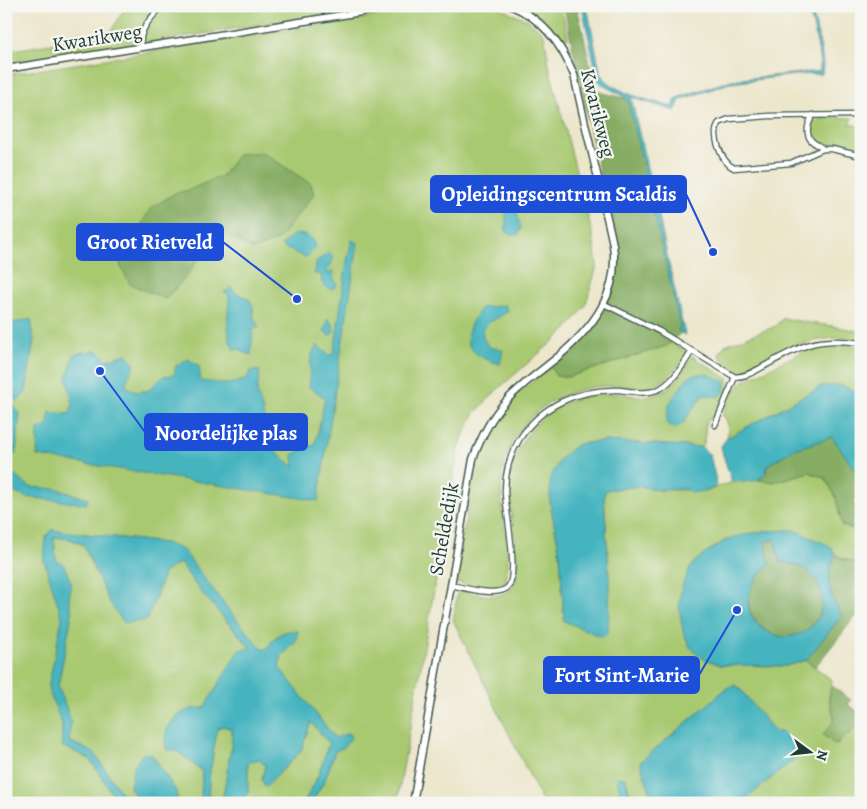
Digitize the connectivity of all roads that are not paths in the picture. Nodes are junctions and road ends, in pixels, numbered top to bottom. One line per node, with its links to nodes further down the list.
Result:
1 (162, 6): 4 (street)
2 (400, 6): 4 (street, Kwarikweg)
3 (512, 6): 10 (street, Kwarikweg)
4 (141, 47): 5 (street, Kwarikweg)
5 (6, 68)
6 (814, 115): 7 (street); 8 (street); 8 (street)
7 (861, 115)
8 (824, 149): 9 (street)
9 (861, 156)
10 (603, 306): 12 (street); 15 (street, Scheldedijk)
11 (861, 342): 13 (street)
12 (692, 351): 13 (street); 15 (street)
13 (736, 378): 14 (street)
14 (715, 425)
15 (451, 585): 16 (street, Scheldedijk)
16 (413, 803)

